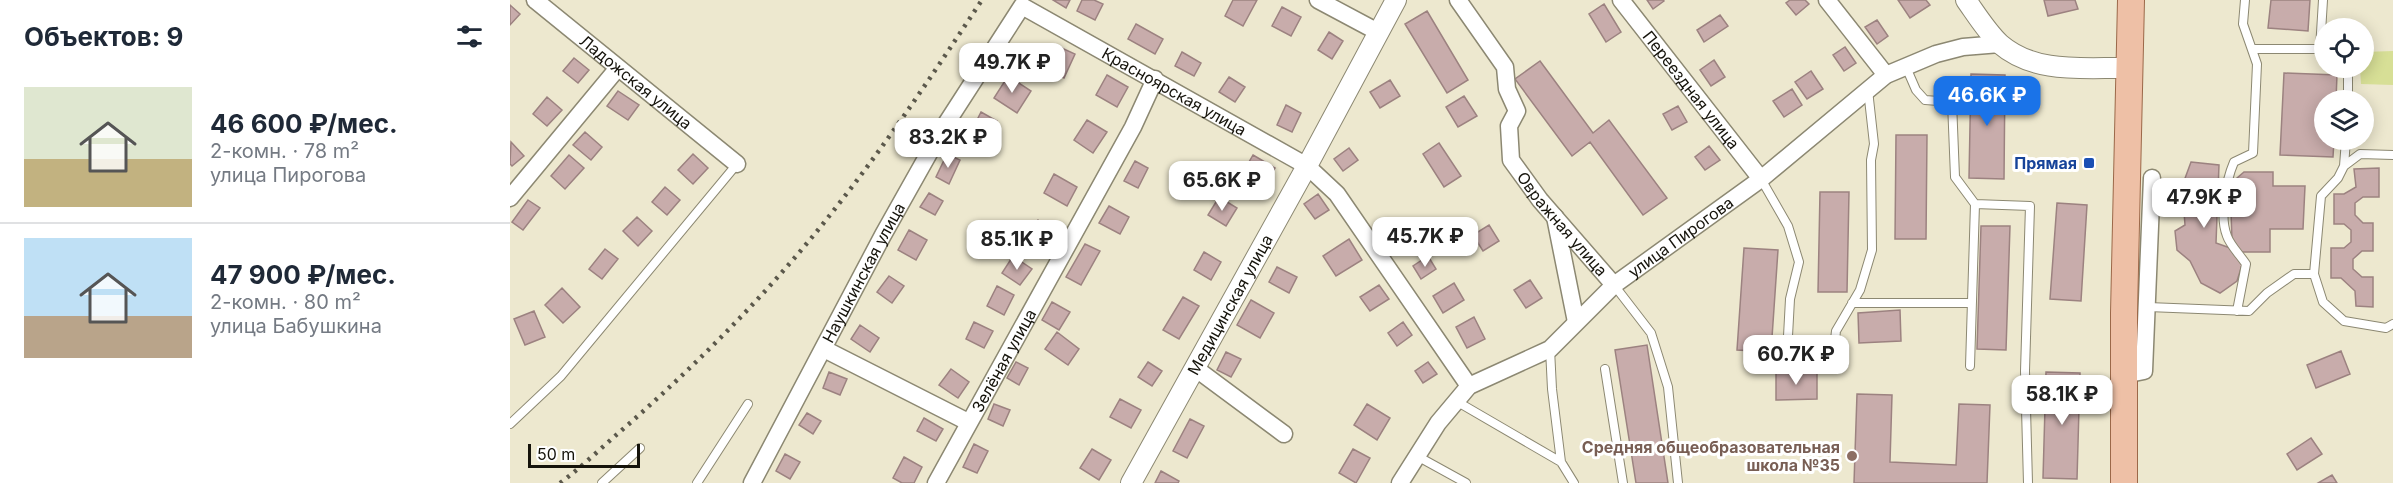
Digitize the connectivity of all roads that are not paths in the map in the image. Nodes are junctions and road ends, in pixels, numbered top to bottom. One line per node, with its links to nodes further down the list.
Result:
1 (536, 0): 19 (street, Ладожская улица)
2 (1318, 0): 13 (street)
3 (1396, 0): 13 (street, Медицинская улица)
4 (1458, 0): 32 (street, Овражная улица)
5 (1621, 0): 29 (street, Переездная улица)
6 (1827, 0): 20 (street)
7 (1966, 0): 14 (street)
8 (2131, 0): 18 (main road)
9 (2245, 0): 15 (lane)
10 (2323, 0): 12 (lane)
11 (1022, 6): 21 (street, Красноярская улица); 41 (street, Наушкинская улица)
12 (2323, 18)
13 (1378, 32): 27 (street, Медицинская улица)
14 (2000, 44): 17 (street, улица Пирогова); 18 (street)
15 (2252, 49): 16 (lane); 38 (lane)
16 (2314, 51)
17 (1906, 67): 20 (street, улица Пирогова); 31 (lane)
18 (2130, 68): 46 (main road)
19 (617, 69): 25 (street, Ладожская улица); 30 (street)
20 (1886, 75): 22 (street, улица Пирогова)
21 (1155, 79): 27 (street, Красноярская улица); 50 (street, Зелёная улица)
22 (1868, 89): 29 (street, улица Пирогова); 35 (lane)
23 (2345, 150): 26 (lane)
24 (2393, 155): 26 (lane)
25 (737, 164): 51 (lane)
26 (2344, 165): 33 (lane)
27 (1307, 166): 44 (street, Медицинская улица); 47 (street, Красноярская улица)
28 (2152, 178): 37 (street)
29 (1761, 179): 34 (street, улица Пирогова); 35 (lane)
30 (510, 198)
31 (1975, 204): 36 (lane); 66 (lane)
32 (1555, 217): 34 (street, Овражная улица); 39 (street)
33 (2314, 274): 38 (lane); 40 (lane)
34 (1614, 285): 39 (street, улица Пирогова); 65 (lane)
35 (1852, 303): 36 (lane)
36 (1971, 303): 43 (lane)
37 (2148, 307): 38 (lane); 46 (street)
38 (2238, 311)
39 (1576, 322): 42 (street, улица Пирогова)
40 (2393, 324)
41 (824, 349): 50 (street); 58 (street, Наушкинская улица)
42 (1550, 349): 47 (street, улица Пирогова); 55 (lane)
43 (1970, 366)
44 (1195, 368): 52 (street); 60 (street, Медицинская улица)
45 (1605, 369): 64 (lane)
46 (2124, 375): 67 (main road)
47 (1468, 386): 48 (street, улица Пирогова)
48 (1456, 401): 54 (street, улица Пирогова); 55 (lane)
49 (748, 404): 57 (lane)
50 (968, 422): 59 (street, Зелёная улица)
51 (510, 424)
52 (1284, 434)
53 (640, 448): 56 (lane)
54 (1417, 456): 61 (street, улица Пирогова); 62 (lane)
55 (1562, 462): 63 (lane)
56 (602, 483)
57 (697, 483)
58 (752, 483)
59 (936, 483)
60 (1131, 483)
61 (1400, 483)
62 (1466, 483)
63 (1575, 483)
64 (1623, 483)
65 (1678, 483)
66 (2028, 483)
67 (2124, 483)

